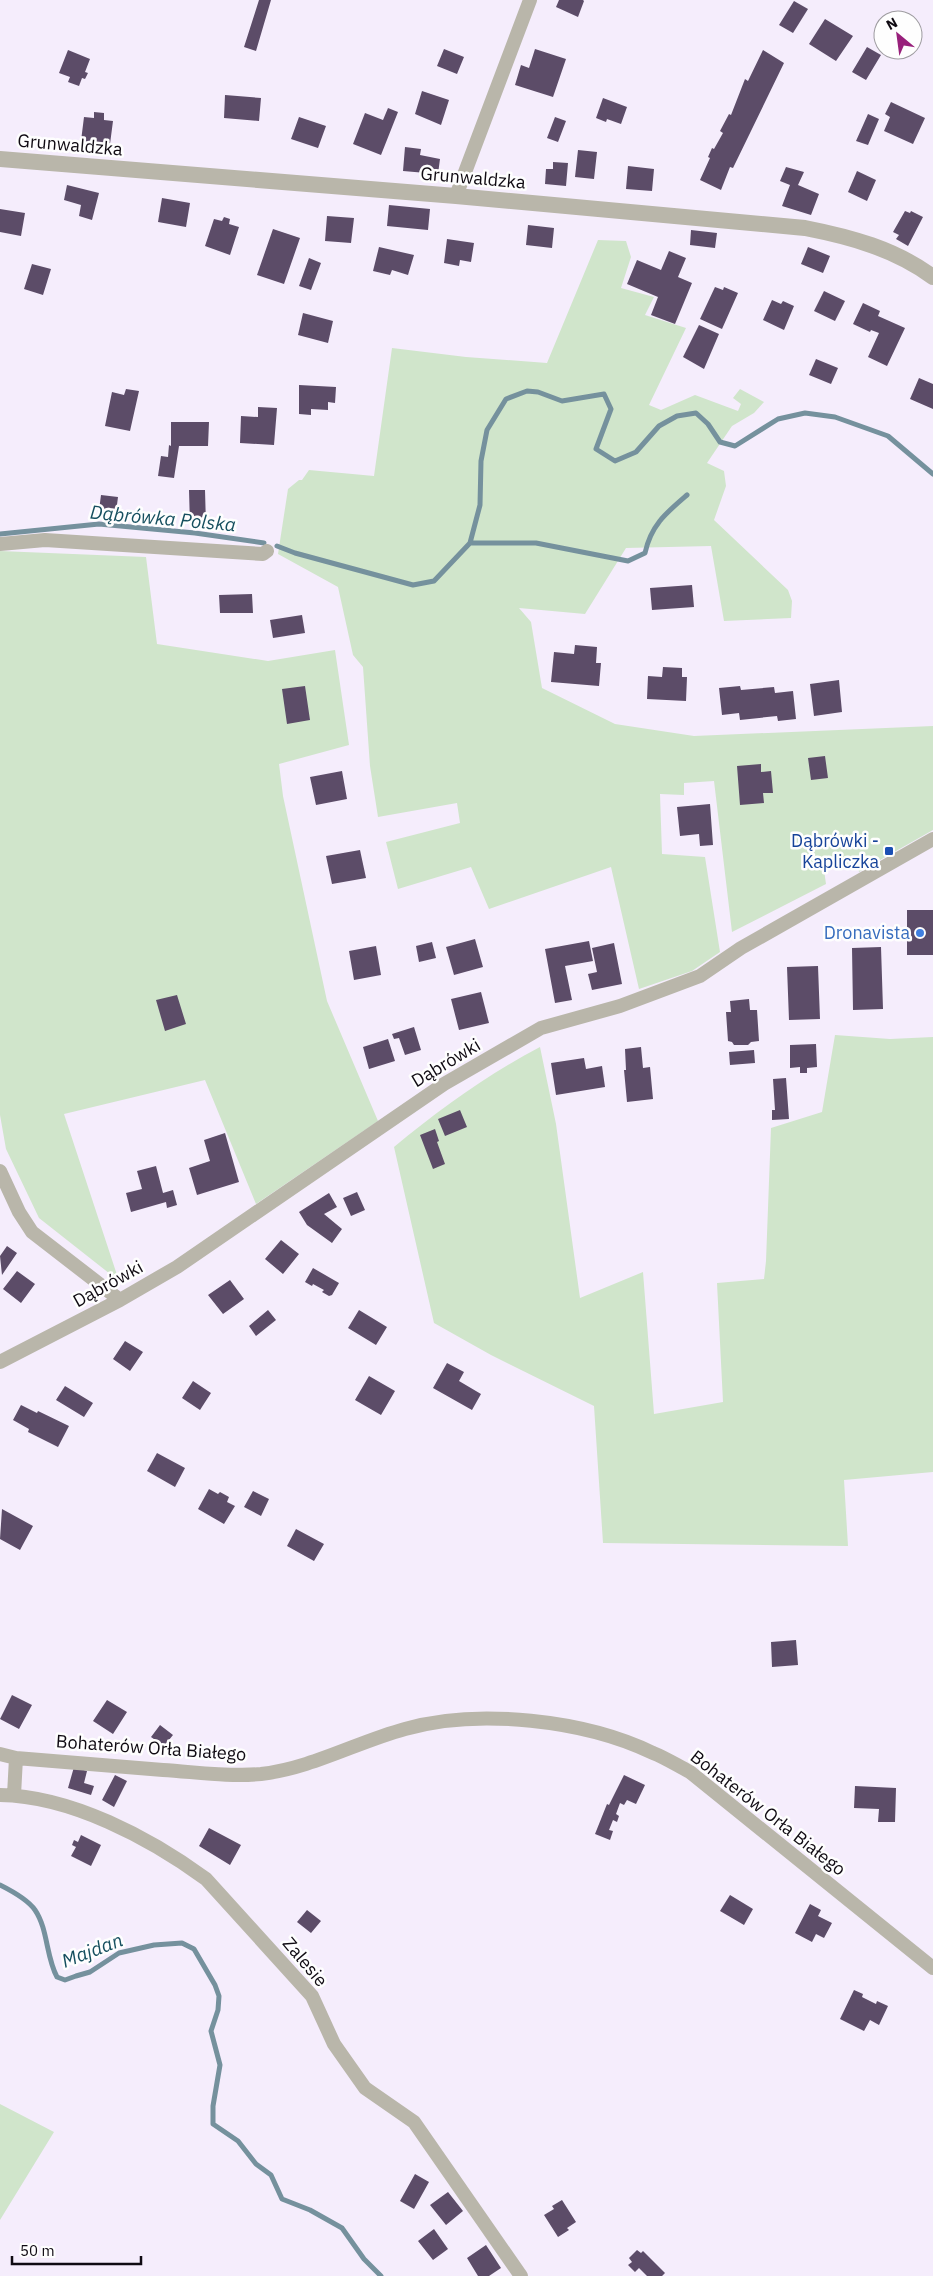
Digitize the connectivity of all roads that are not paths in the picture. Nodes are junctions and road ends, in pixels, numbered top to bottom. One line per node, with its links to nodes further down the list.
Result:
1 (530, 0): 3 (street)
2 (0, 159): 3 (street, Grunwaldzka)
3 (456, 196): 4 (street, Grunwaldzka)
4 (933, 277)
5 (0, 544): 6 (street)
6 (267, 551)
7 (933, 839): 9 (street, Dąbrówki)
8 (0, 1171): 9 (street)
9 (120, 1300): 10 (street, Dąbrówki)
10 (0, 1362)
11 (0, 1754): 12 (street, Bohaterów Orła Białego)
12 (16, 1758): 13 (street); 14 (street, Bohaterów Orła Białego)
13 (7, 1795): 15 (street, Zalesie)
14 (933, 1968)
15 (522, 2276)

